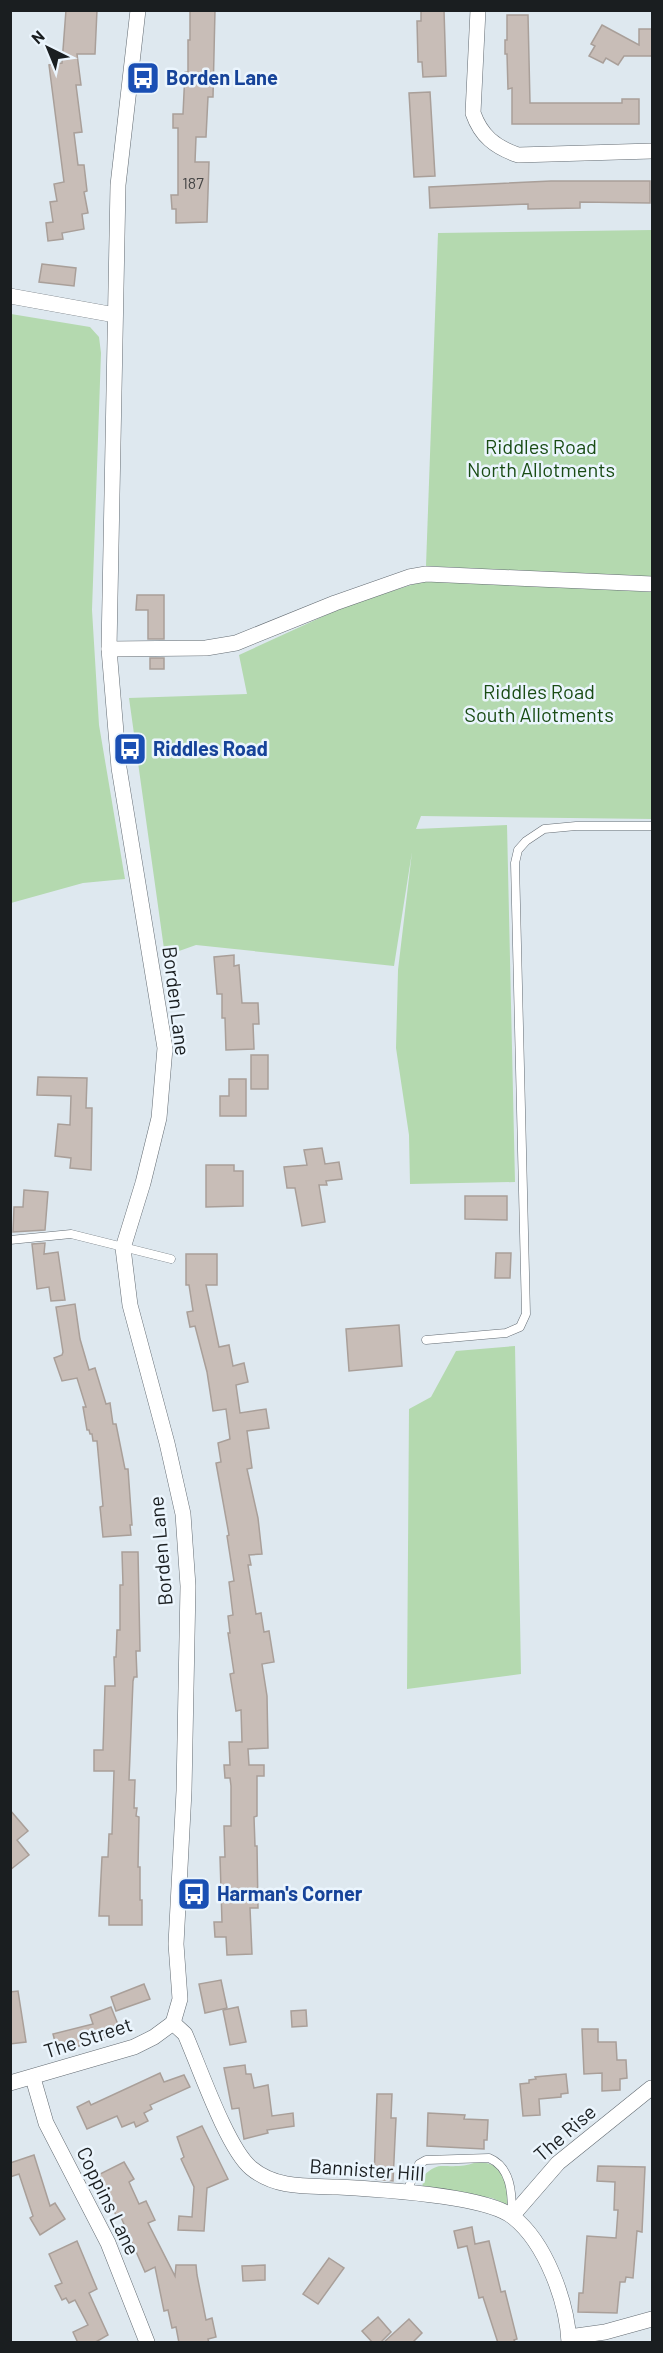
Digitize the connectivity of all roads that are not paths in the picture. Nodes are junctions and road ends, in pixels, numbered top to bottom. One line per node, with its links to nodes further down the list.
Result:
1 (138, 10): 5 (street, Borden Lane)
2 (478, 10): 3 (street)
3 (652, 151)
4 (10, 296): 5 (street)
5 (115, 315): 7 (street, Borden Lane)
6 (652, 584): 7 (street)
7 (110, 649): 10 (street, Borden Lane)
8 (652, 826): 12 (lane)
9 (10, 1240): 10 (lane)
10 (123, 1248): 11 (lane); 13 (street, Borden Lane)
11 (171, 1259)
12 (426, 1340)
13 (173, 2023): 14 (street, The Street); 17 (street, Bannister Hill)
14 (33, 2078): 15 (street, The Street); 21 (street, Coppins Lane)
15 (10, 2083)
16 (651, 2088): 18 (street, The Rise)
17 (406, 2193): 18 (street, Bannister Hill); 18 (lane)
18 (512, 2216): 20 (street, Bannister Hill)
19 (652, 2319): 20 (street)
20 (569, 2340)
21 (147, 2343)

